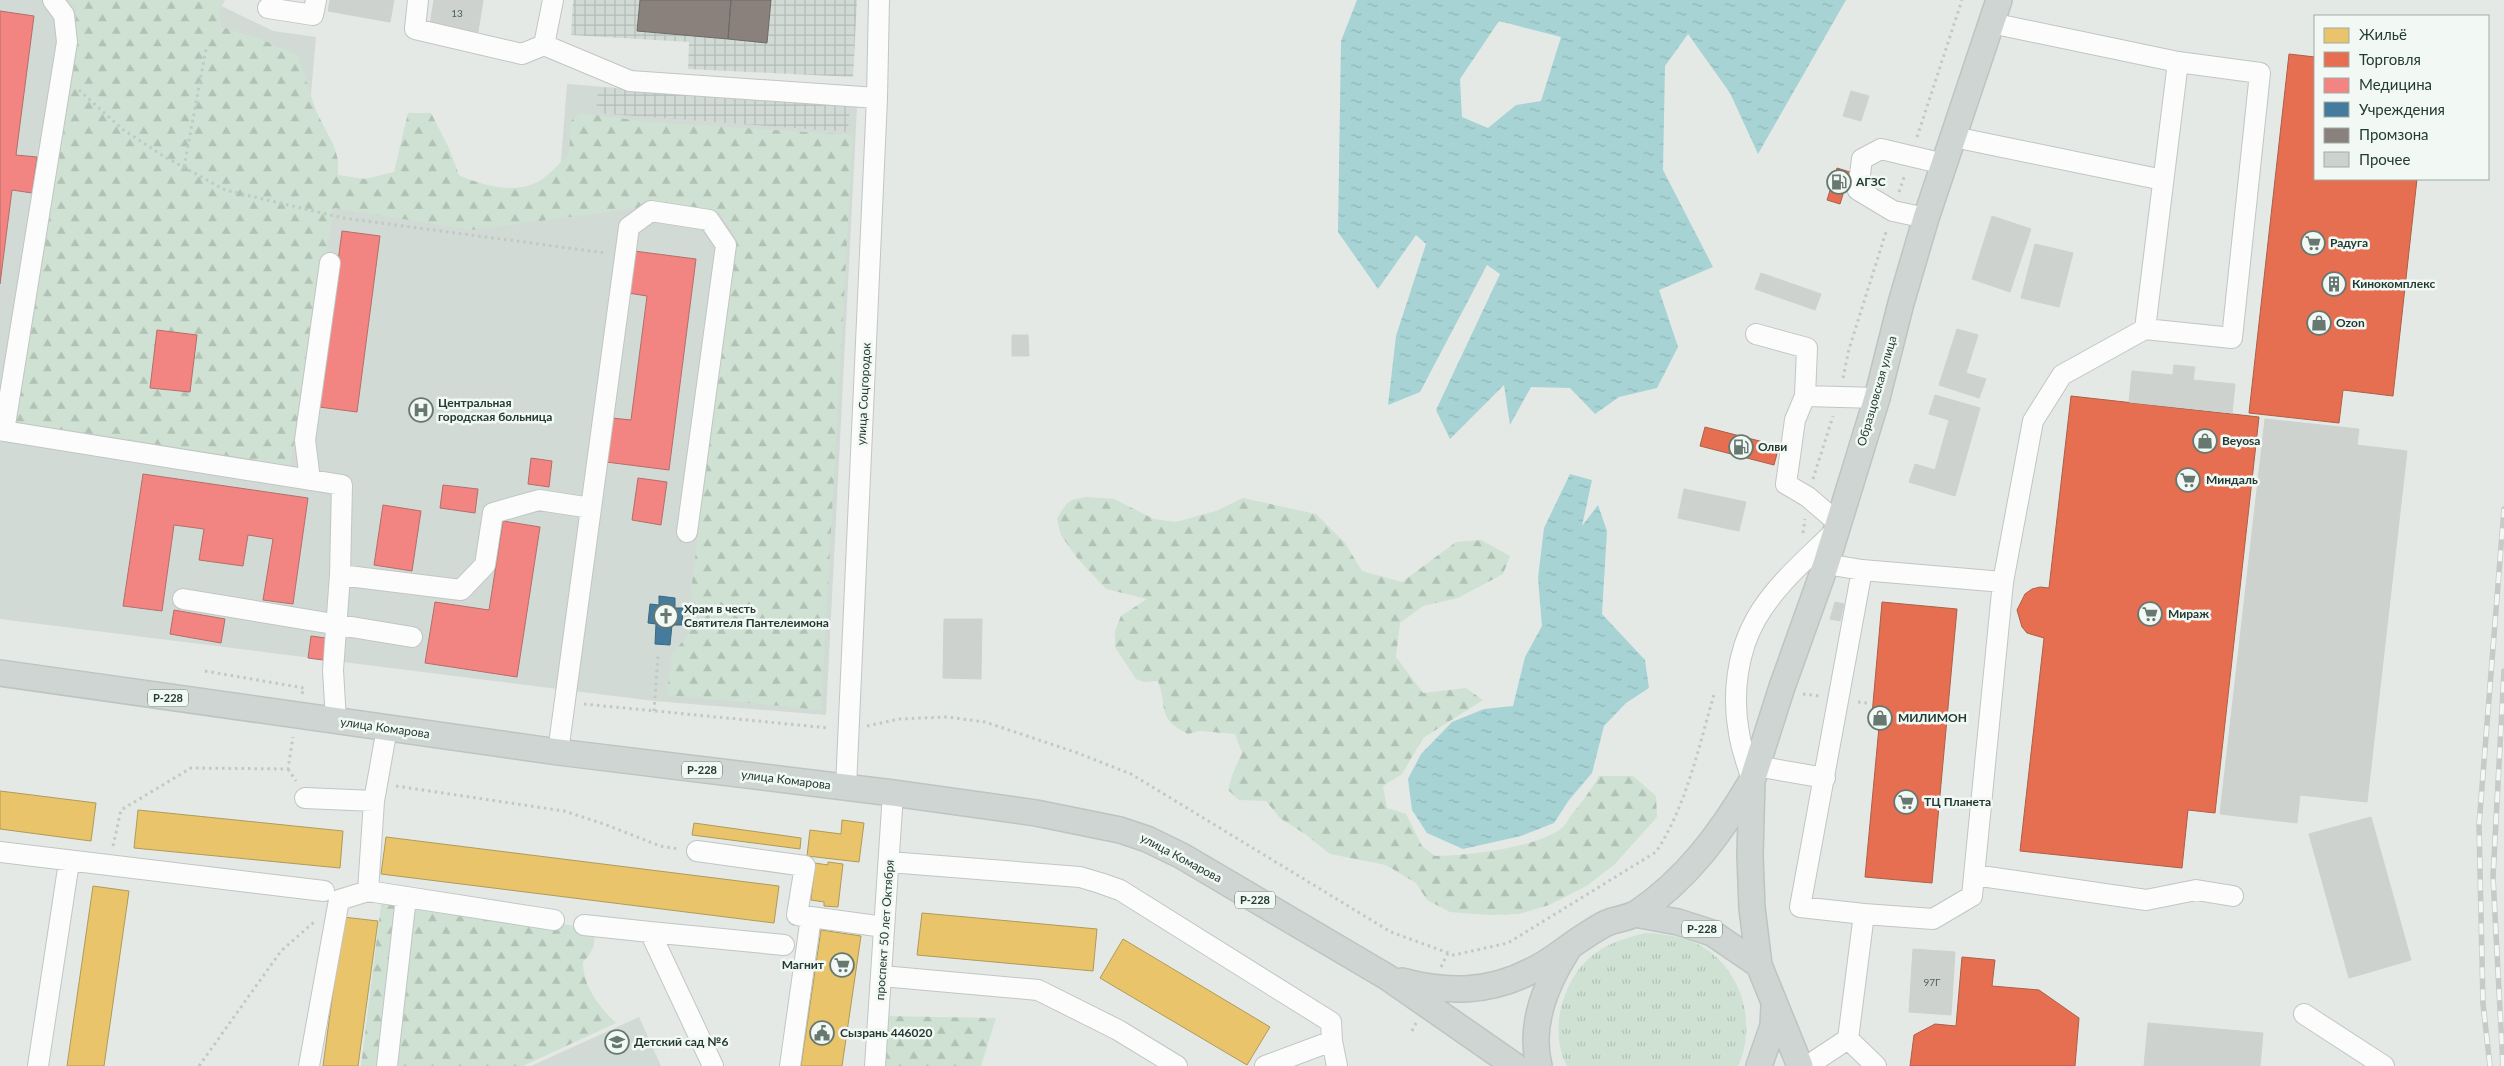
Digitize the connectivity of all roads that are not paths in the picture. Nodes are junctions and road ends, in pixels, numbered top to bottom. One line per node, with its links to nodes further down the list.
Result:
1 (53, 0): 21 (street)
2 (316, 0): 7 (street)
3 (418, 0): 9 (street)
4 (553, 0): 9 (street)
5 (879, 0): 11 (street, улица Соцгородок)
6 (1999, 0): 8 (main road, Образцовская улица)
7 (268, 8)
8 (1991, 23): 10 (street); 12 (main road, Образцовская улица)
9 (544, 45): 11 (street)
10 (2178, 62): 14 (street); 17 (street)
11 (877, 98): 38 (street, улица Соцгородок)
12 (1954, 136): 13 (main road, Образцовская улица); 14 (street)
13 (1944, 164): 15 (main road, Образцовская улица); 15 (street)
14 (2163, 180): 17 (street)
15 (1926, 218): 20 (main road, Образцовская улица)
16 (330, 263): 21 (street)
17 (2145, 329): 28 (street)
18 (1756, 334): 19 (street)
19 (1805, 396): 20 (street); 23 (street)
20 (1877, 398): 23 (main road, Образцовская улица)
21 (310, 480): 27 (street)
22 (591, 508): 24 (street); 27 (street); 35 (street)
23 (1836, 527): 25 (main road, Образцовская улица); 36 (street)
24 (687, 532)
25 (1826, 564): 26 (street); 36 (main road, Образцовская улица)
26 (1862, 570): 28 (street); 37 (street)
27 (340, 575): 30 (street)
28 (2003, 582): 46 (street)
29 (183, 600): 30 (street)
30 (338, 625): 31 (street); 33 (street)
31 (412, 637)
32 (0, 673): 33 (main road, улица Комарова / Р-228)
33 (336, 721): 34 (main road, улица Комарова / Р-228)
34 (386, 728): 35 (main road, улица Комарова / Р-228); 39 (street)
35 (558, 752): 38 (main road, улица Комарова / Р-228)
36 (1754, 773): 37 (street); 51 (main road); 60 (main road)
37 (1825, 778): 52 (street)
38 (846, 787): 40 (main road, улица Комарова / Р-228)
39 (375, 792): 41 (street); 47 (street)
40 (893, 793): 45 (street, проспект 50 лет Октября); 62 (main road, улица Комарова / Р-228)
41 (305, 798)
42 (697, 851): 53 (street)
43 (0, 852): 44 (street)
44 (69, 862): 48 (street); 67 (street)
45 (889, 862): 56 (street, проспект 50 лет Октября); 66 (street)
46 (1974, 875): 49 (street); 52 (street)
47 (368, 891): 48 (street); 50 (street)
48 (332, 896): 68 (street)
49 (2234, 896)
50 (406, 897): 54 (street); 69 (street)
51 (1635, 914): 59 (main road, Р-228); 60 (main road, Р-228)
52 (1864, 914): 65 (street)
53 (811, 917): 56 (street); 71 (street)
54 (554, 920)
55 (584, 925): 57 (street)
56 (884, 927): 61 (street, проспект 50 лет Октября)
57 (650, 932): 58 (street); 70 (street)
58 (784, 945)
59 (1568, 949): 62 (main road, Р-228); 77 (main road, Р-228)
60 (1759, 965): 63 (main road)
61 (882, 976): 72 (street, проспект 50 лет Октября); 73 (street)
62 (1387, 977): 76 (main road, Р-228)
63 (1774, 1005): 78 (main road); 79 (main road)
64 (2304, 1014): 82 (street)
65 (1848, 1039): 80 (street); 81 (street)
66 (1332, 1041): 74 (street); 75 (street)
67 (38, 1066)
68 (309, 1066)
69 (388, 1066)
70 (713, 1066)
71 (790, 1066)
72 (874, 1066)
73 (1177, 1066)
74 (1265, 1066)
75 (1337, 1066)
76 (1514, 1066)
77 (1539, 1066)
78 (1759, 1066)
79 (1800, 1066)
80 (1807, 1066)
81 (1876, 1066)
82 (2384, 1066)

